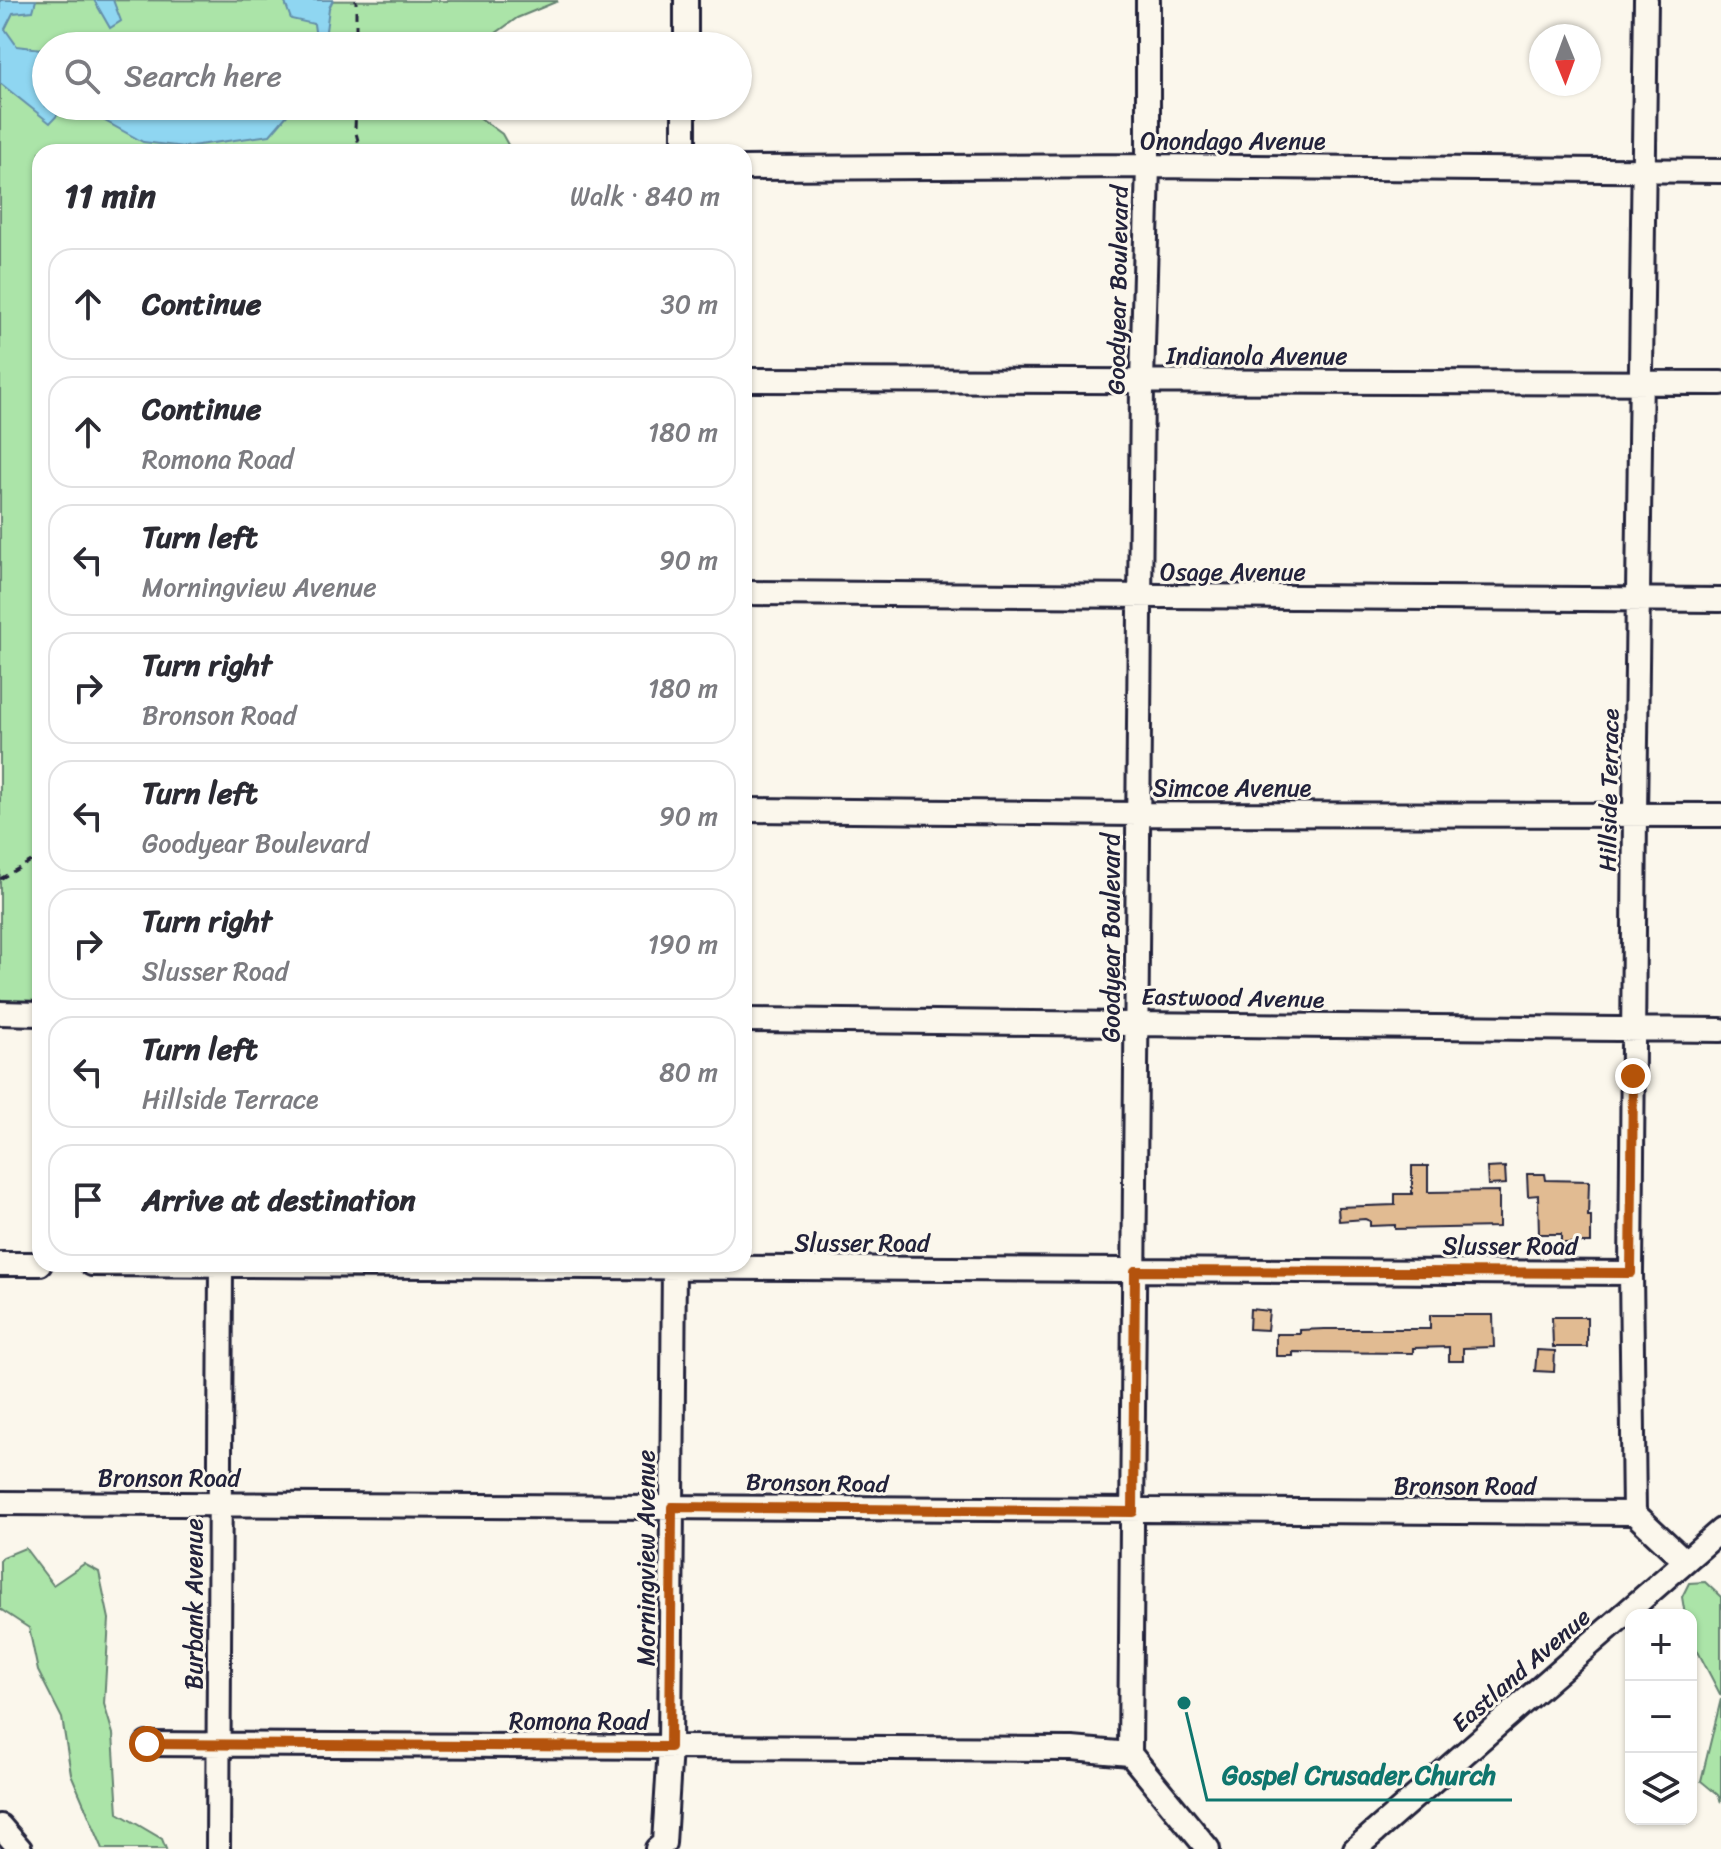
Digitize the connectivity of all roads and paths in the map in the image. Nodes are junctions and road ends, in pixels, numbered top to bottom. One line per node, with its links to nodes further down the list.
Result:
1 (356, 0): 5 (path)
2 (686, 0): 6 (street)
3 (1148, 0): 11 (street, Goodyear Boulevard)
4 (1646, 0): 13 (street, Hillside Terrace)
5 (356, 32)
6 (686, 32)
7 (355, 120): 9 (path)
8 (684, 120): 10 (street)
9 (359, 144)
10 (684, 144)
11 (1148, 166): 12 (street, Onondago Avenue); 13 (street, Onondago Avenue); 16 (street, Goodyear Boulevard)
12 (752, 168)
13 (1643, 171): 14 (street, Onondago Avenue); 17 (street, Hillside Terrace)
14 (1721, 171)
15 (752, 380): 16 (street, Indianola Avenue)
16 (1142, 382): 17 (street, Indianola Avenue); 20 (street, Goodyear Boulevard)
17 (1641, 382): 18 (street, Indianola Avenue); 21 (street, Hillside Terrace)
18 (1721, 383)
19 (752, 593): 20 (street, Osage Avenue)
20 (1140, 598): 21 (street, Osage Avenue); 24 (street, Goodyear Boulevard)
21 (1638, 600): 22 (street, Osage Avenue); 25 (street, Hillside Terrace)
22 (1721, 600)
23 (752, 810): 24 (street, Simcoe Avenue)
24 (1138, 814): 25 (street, Simcoe Avenue); 32 (street, Goodyear Boulevard)
25 (1635, 814): 26 (street, Simcoe Avenue); 33 (street, Hillside Terrace)
26 (1721, 815)
27 (32, 861): 28 (path)
28 (0, 879)
29 (0, 1013): 30 (street)
30 (32, 1014)
31 (752, 1020): 32 (street, Eastwood Avenue)
32 (1137, 1023): 33 (street, Eastwood Avenue); 38 (street, Goodyear Boulevard)
33 (1634, 1029): 34 (street, Eastwood Avenue); 41 (street, Hillside Terrace)
34 (1721, 1030)
35 (0, 1264): 36 (street)
36 (32, 1264)
37 (752, 1267): 38 (street, Slusser Road)
38 (1135, 1271): 41 (street, Slusser Road); 45 (street, Goodyear Boulevard)
39 (221, 1272): 43 (street, Burbank Avenue)
40 (674, 1272): 44 (street, Morningview Avenue)
41 (1631, 1273): 46 (street, Hillside Terrace)
42 (0, 1503): 43 (street, Bronson Road)
43 (220, 1504): 44 (street, Bronson Road); 50 (street, Burbank Avenue)
44 (672, 1507): 45 (street, Bronson Road); 51 (street, Morningview Avenue)
45 (1133, 1512): 46 (street, Bronson Road); 52 (street, Goodyear Boulevard)
46 (1634, 1513): 48 (street)
47 (1721, 1530): 48 (street, Eastland Avenue)
48 (1684, 1560): 58 (street, Eastland Avenue)
49 (147, 1744): 50 (street, Romona Road)
50 (219, 1745): 51 (street, Romona Road); 56 (street, Burbank Avenue)
51 (670, 1747): 52 (street, Romona Road); 54 (street, Morningview Avenue)
52 (1130, 1754): 57 (street)
53 (0, 1826): 55 (street)
54 (662, 1847)
55 (20, 1849)
56 (218, 1849)
57 (1208, 1849)
58 (1355, 1849)

